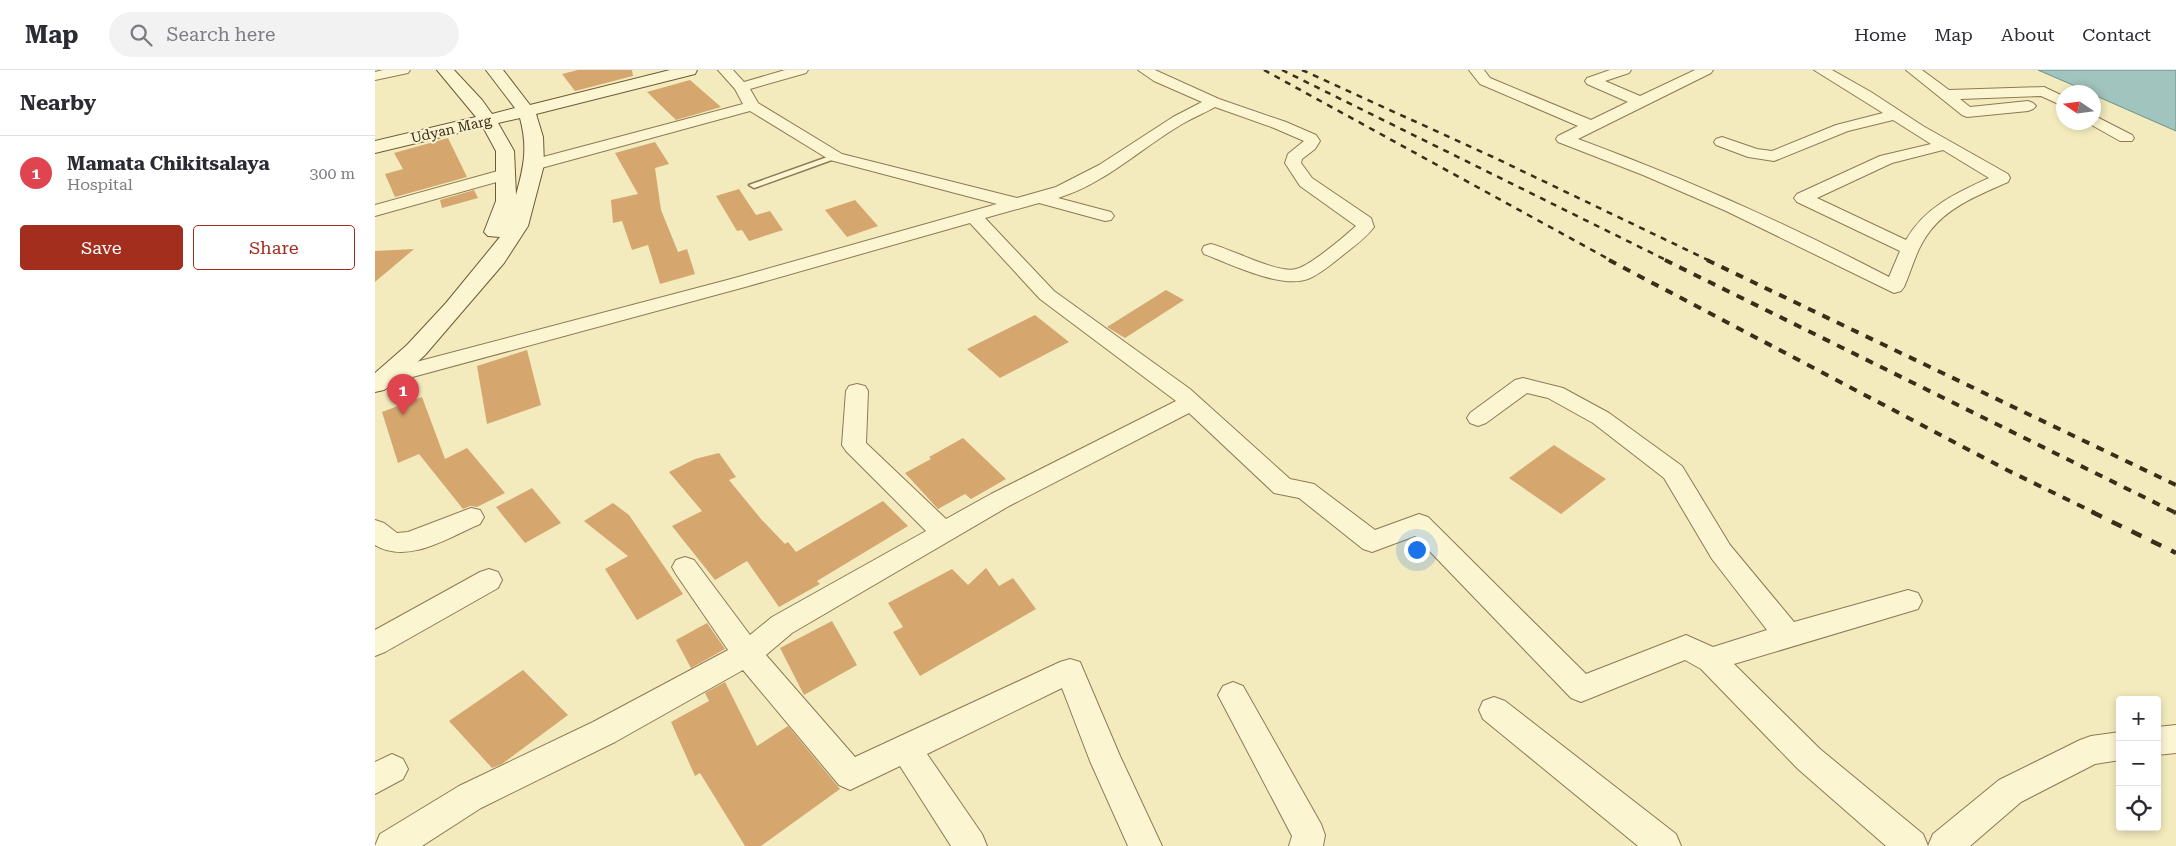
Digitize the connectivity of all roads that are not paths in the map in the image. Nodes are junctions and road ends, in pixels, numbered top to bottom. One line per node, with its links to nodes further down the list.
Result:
1 (445, 70): 20 (street)
2 (494, 70): 15 (street)
3 (689, 70): 23 (street, Udyan Marg)
4 (725, 70): 14 (street)
5 (801, 70): 14 (street)
6 (1145, 70): 18 (street)
7 (1476, 70): 27 (street)
8 (1624, 70): 19 (street)
9 (1706, 70): 19 (street)
10 (1821, 70): 24 (street)
11 (1913, 70): 16 (street)
12 (396, 71): 13 (street)
13 (375, 76)
14 (741, 87): 21 (street)
15 (513, 95): 20 (street, Udyan Marg); 23 (street)
16 (1945, 95): 17 (street); 22 (street)
17 (2056, 98)
18 (1214, 102): 36 (street); 42 (street)
19 (1641, 102): 27 (street)
20 (468, 106): 25 (street)
21 (752, 106): 32 (street); 33 (street)
22 (2027, 106)
23 (527, 112): 25 (street, Udyan Marg); 33 (street)
24 (1894, 115): 29 (street); 30 (street)
25 (487, 120): 31 (street, Udyan Marg); 34 (street)
26 (2101, 124): 28 (street)
27 (1592, 126): 41 (street)
28 (2126, 138)
29 (1722, 142)
30 (1945, 145): 41 (street); 41 (street)
31 (375, 147)
32 (836, 158): 35 (lane); 37 (street)
33 (534, 165): 43 (street)
34 (505, 174): 38 (street); 43 (street)
35 (754, 185)
36 (1039, 198): 37 (street); 39 (street)
37 (1018, 204): 40 (street)
38 (375, 212)
39 (1105, 216)
40 (974, 217): 43 (street); 45 (street)
41 (1910, 249)
42 (1211, 250)
43 (379, 375)
44 (857, 391): 49 (street)
45 (1191, 402): 49 (street); 56 (street)
46 (1478, 418): 53 (street)
47 (471, 517): 48 (street)
48 (375, 530)
49 (943, 532): 55 (street)
50 (685, 566): 55 (street)
51 (489, 580): 54 (street)
52 (1908, 601): 53 (street)
53 (1788, 636): 56 (street)
54 (375, 644)
55 (747, 654): 62 (street); 63 (street)
56 (1711, 660): 68 (street)
57 (1233, 695): 66 (street)
58 (1494, 710): 67 (street)
59 (2176, 738): 60 (street)
60 (2161, 740)
61 (2116, 747): 69 (street)
62 (906, 748): 64 (street); 65 (street)
63 (392, 846)
64 (970, 846)
65 (1145, 846)
66 (1306, 846)
67 (1664, 846)
68 (1911, 846)
69 (1945, 846)

